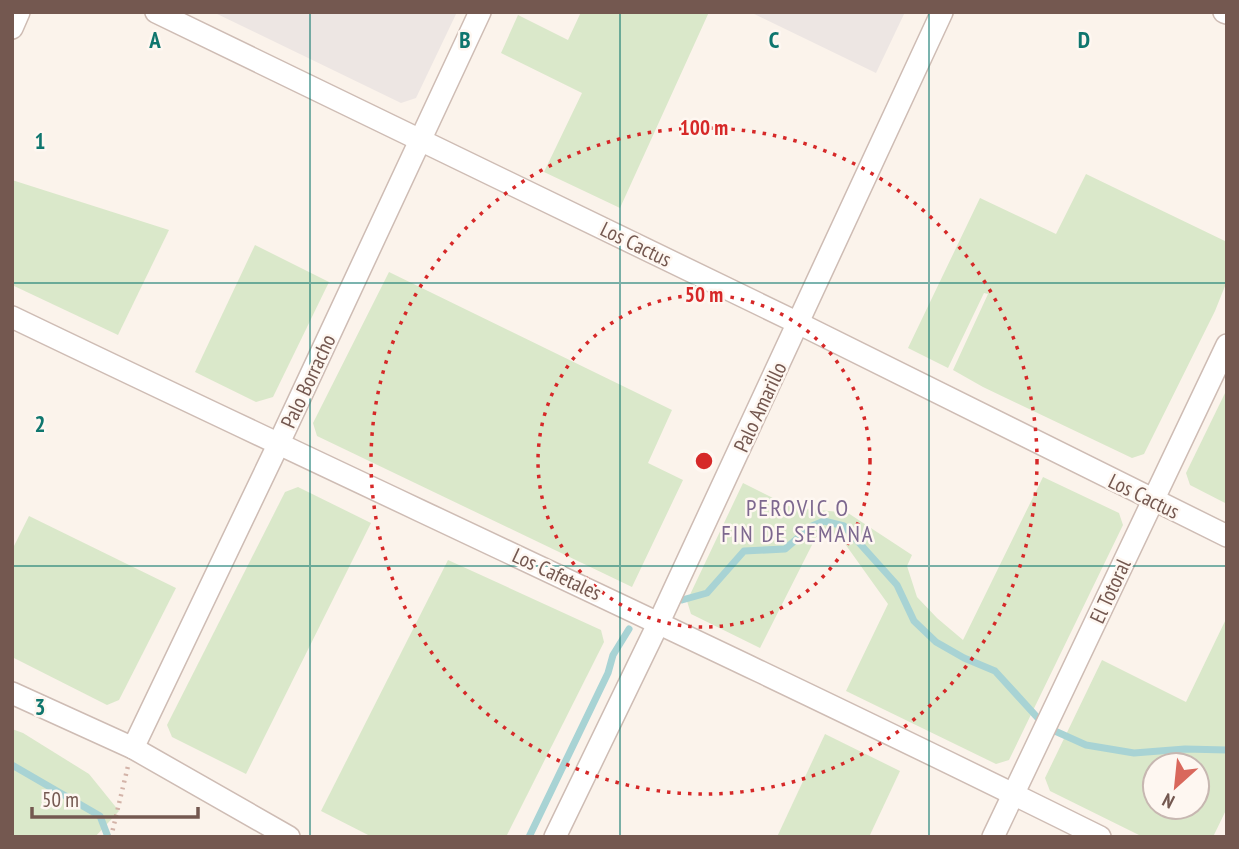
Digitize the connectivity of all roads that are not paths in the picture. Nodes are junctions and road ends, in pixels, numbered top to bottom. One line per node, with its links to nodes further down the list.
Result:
1 (19, 12): 5 (street)
2 (156, 12): 6 (street, Los Cactus)
3 (480, 12): 6 (street, Palo Borracho)
4 (942, 12): 8 (street, Palo Amarillo)
5 (12, 28)
6 (421, 140): 8 (street, Los Cactus); 10 (street, Palo Borracho)
7 (12, 317): 10 (street, Los Cafetales)
8 (799, 323): 11 (street, Los Cactus); 13 (street, Palo Amarillo)
9 (1227, 345): 11 (street, El Totoral)
10 (278, 445): 13 (street, Los Cafetales); 15 (street, Palo Borracho)
11 (1152, 500): 12 (street, Los Cactus); 16 (street, El Totoral)
12 (1227, 536)
13 (659, 622): 16 (street, Los Cafetales); 18 (street, Palo Amarillo)
14 (12, 693): 15 (street)
15 (133, 748): 17 (street)
16 (1014, 794): 19 (street, El Totoral); 20 (street, Los Cafetales)
17 (289, 837)
18 (555, 837)
19 (993, 837)
20 (1100, 837)

